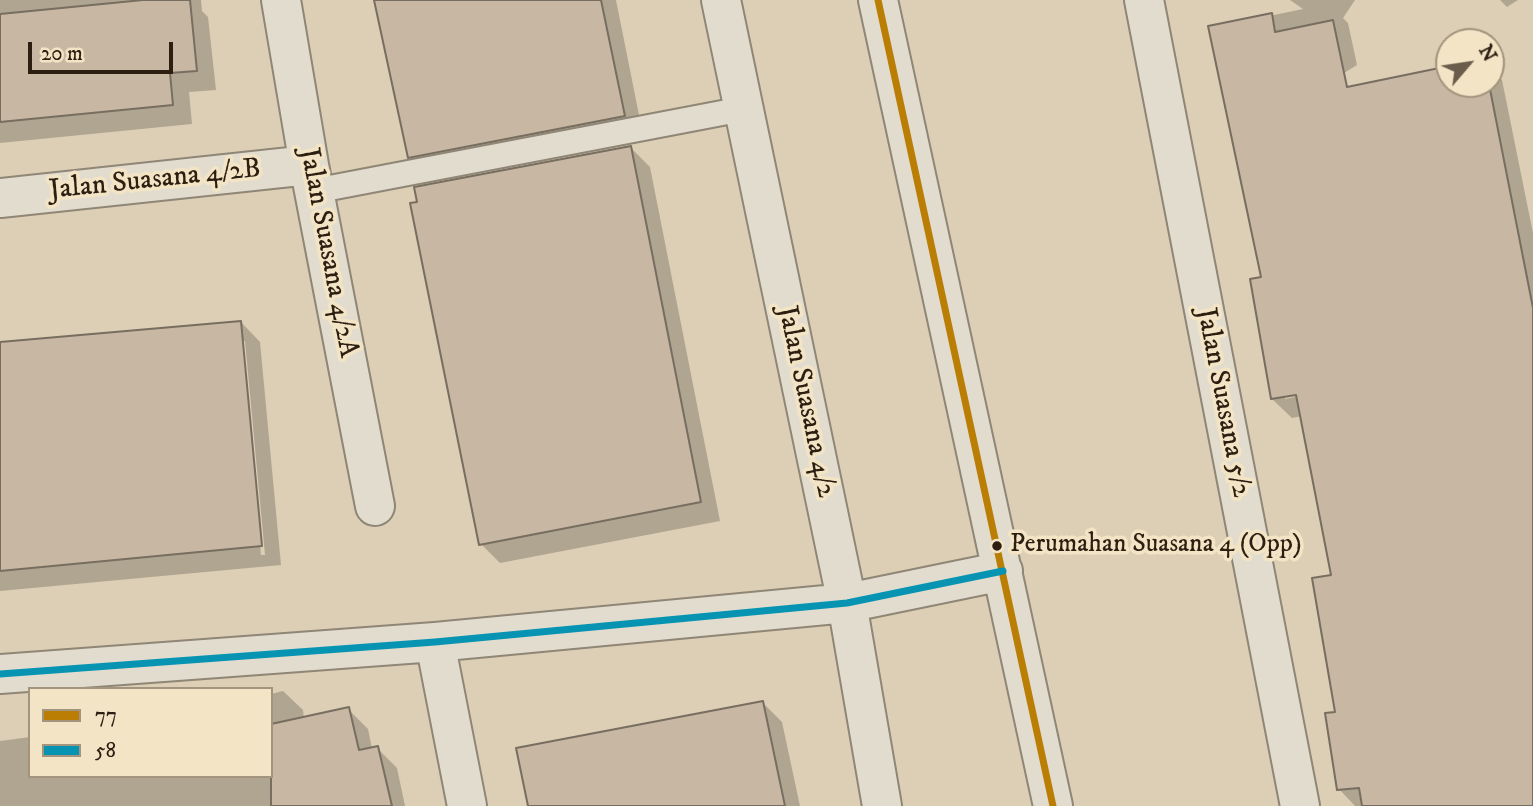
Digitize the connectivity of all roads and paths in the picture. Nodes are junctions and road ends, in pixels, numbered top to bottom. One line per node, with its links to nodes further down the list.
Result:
1 (281, 0): 6 (street, Jalan Suasana 4/2A)
2 (721, 0): 5 (street, Jalan Suasana 4/2)
3 (878, 0): 9 (street)
4 (1144, 0): 16 (street, Jalan Suasana 5/2)
5 (743, 108): 6 (lane); 10 (street, Jalan Suasana 4/2)
6 (312, 178): 7 (street, Jalan Suasana 4/2B); 8 (street, Jalan Suasana 4/2A)
7 (0, 198)
8 (375, 506)
9 (1003, 571): 10 (street); 15 (street)
10 (847, 603): 11 (street); 14 (street, Jalan Suasana 4/2)
11 (435, 642): 12 (street); 13 (street)
12 (0, 674)
13 (467, 806)
14 (882, 806)
15 (1053, 806)
16 (1300, 806)

